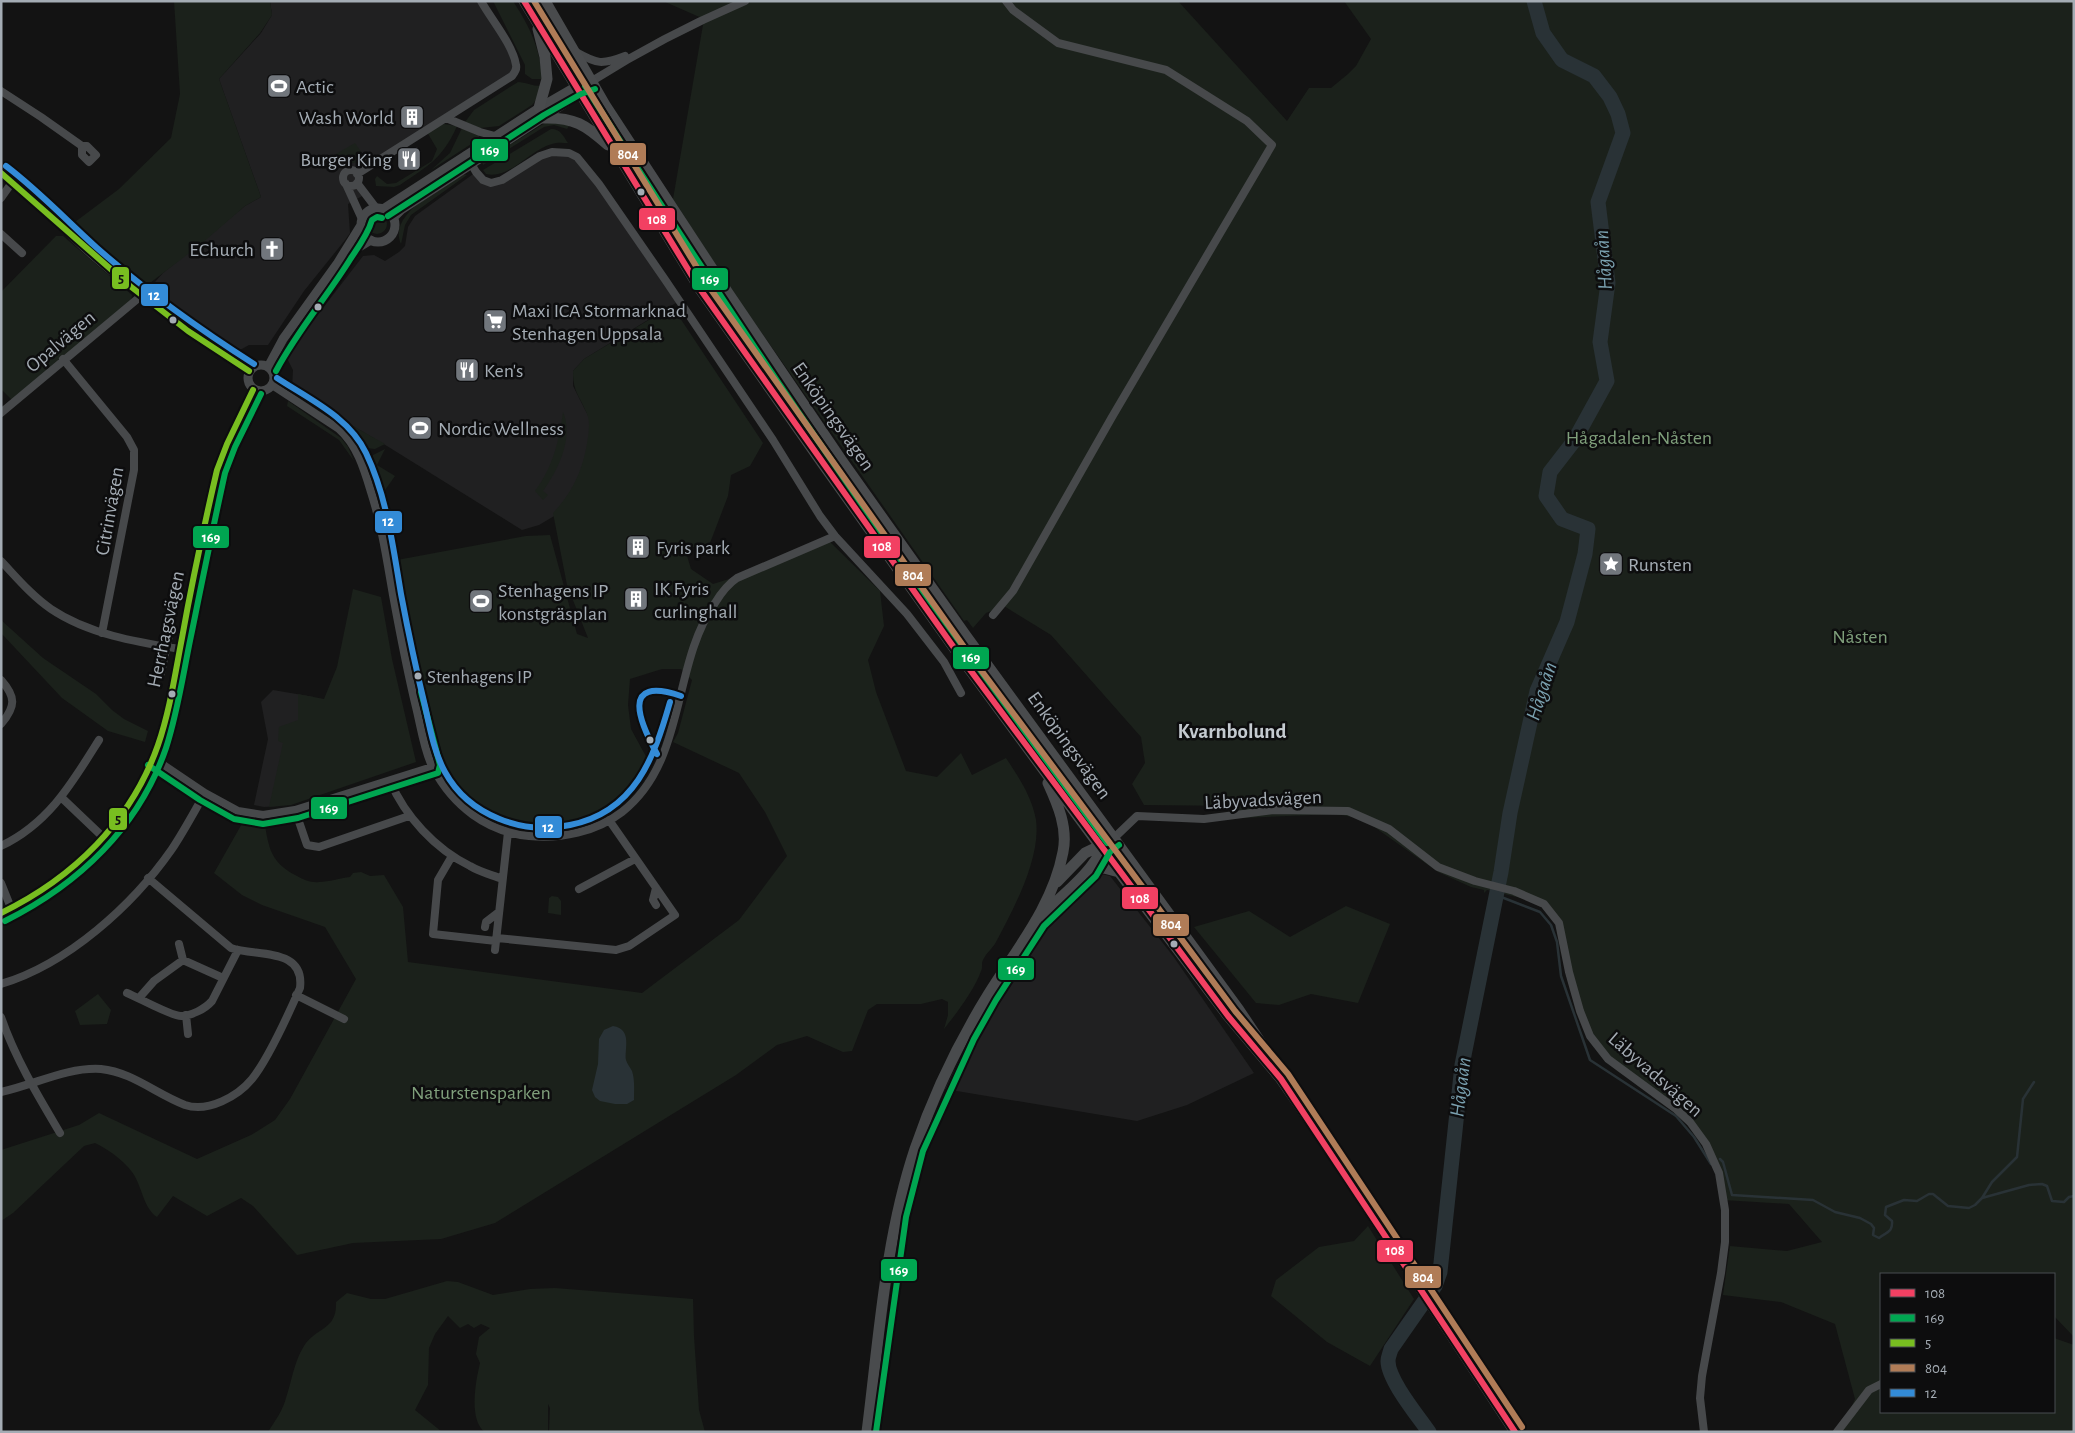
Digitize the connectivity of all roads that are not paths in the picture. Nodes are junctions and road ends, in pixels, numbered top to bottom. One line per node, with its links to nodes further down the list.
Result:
1 (481, 1): 13 (street)
2 (524, 1): 6 (main road, Enköpingsvägen)
3 (545, 1): 8 (main road, Enköpingsvägen)
4 (745, 1): 7 (street)
5 (1006, 1): 41 (street)
6 (536, 20): 10 (main road, Enköpingsvägen); 12 (main road)
7 (644, 50): 8 (street); 9 (street)
8 (575, 52): 9 (main road, Enköpingsvägen)
9 (592, 81): 10 (street); 62 (main road, Enköpingsvägen)
10 (580, 90): 12 (street); 16 (main road, Enköpingsvägen)
11 (1, 91): 15 (street)
12 (541, 113): 14 (street); 16 (main road); 18 (street)
13 (446, 118): 14 (street); 20 (street)
14 (495, 136): 17 (street)
15 (82, 146)
16 (617, 154): 51 (main road, Enköpingsvägen)
17 (466, 155): 18 (street); 25 (street)
18 (471, 164): 26 (street); 39 (street)
19 (1, 172): 21 (street)
20 (357, 174): 22 (street); 23 (street)
21 (13, 181): 24 (street); 32 (street)
22 (357, 183): 23 (street); 25 (street)
23 (346, 184): 27 (street)
24 (1, 198)
25 (379, 208): 26 (street); 27 (street)
26 (393, 218): 29 (street)
27 (362, 222): 29 (street); 31 (street)
28 (1, 234): 30 (street)
29 (371, 240): 31 (street)
30 (22, 253)
31 (337, 264): 34 (street)
32 (141, 296): 33 (street, Opalvägen); 35 (street)
33 (63, 359): 38 (street, Opalvägen); 43 (street, Citrinvägen)
34 (268, 367): 35 (street); 36 (street)
35 (250, 371): 37 (street)
36 (272, 385): 37 (street); 53 (street)
37 (253, 390): 45 (street, Herrhagsvägen)
38 (1, 412)
39 (834, 536): 48 (street); 59 (street)
40 (1, 561): 43 (street)
41 (993, 615)
42 (170, 631): 44 (street)
43 (102, 633): 44 (street)
44 (166, 647): 45 (street); 46 (street)
45 (180, 649): 52 (street, Herrhagsvägen)
46 (161, 673)
47 (1, 680): 49 (street)
48 (961, 693)
49 (1, 724)
50 (99, 740): 56 (street)
51 (1030, 751): 64 (main road, Enköpingsvägen); 73 (main road)
52 (153, 758): 55 (street); 61 (street, Herrhagsvägen)
53 (432, 766): 54 (street); 60 (street)
54 (390, 781): 57 (street); 58 (street)
55 (205, 793): 57 (street); 69 (street)
56 (62, 798): 61 (street); 63 (street)
57 (295, 810): 58 (street)
58 (409, 816): 65 (street)
59 (609, 820): 60 (street); 66 (street)
60 (508, 832): 70 (street)
61 (104, 838): 76 (street, Herrhagsvägen)
62 (1114, 838): 64 (main road); 94 (main road, Enköpingsvägen); 101 (street, Läbyvadsvägen)
63 (1, 846)
64 (1102, 847): 67 (main road); 68 (main road, Enköpingsvägen); 73 (main road)
65 (452, 856): 70 (street); 81 (street)
66 (635, 859): 72 (street); 74 (street)
67 (1089, 870): 68 (main road); 79 (main road)
68 (1119, 872): 94 (main road, Enköpingsvägen)
69 (148, 878): 83 (street); 86 (street)
70 (502, 879): 77 (street)
71 (1, 883): 76 (street)
72 (656, 888): 75 (street); 81 (street)
73 (1052, 888): 79 (main road)
74 (579, 889)
75 (656, 904)
76 (11, 908): 78 (street, Herrhagsvägen)
77 (499, 912): 80 (street); 81 (street)
78 (1, 913)
79 (1037, 920): 99 (main road)
80 (485, 927)
81 (496, 943)
82 (179, 944): 84 (street)
83 (238, 950): 85 (street); 88 (street)
84 (183, 960): 85 (street); 89 (street)
85 (223, 978): 90 (street)
86 (1, 984)
87 (127, 993): 89 (street)
88 (296, 995): 92 (street); 95 (street)
89 (139, 998): 90 (street)
90 (186, 1015): 93 (street)
91 (1, 1017): 95 (street)
92 (344, 1019)
93 (188, 1034)
94 (1281, 1080): 100 (main road)
95 (31, 1083): 96 (street); 97 (street)
96 (1, 1092)
97 (60, 1133)
98 (1880, 1384): 102 (street)
99 (867, 1432)
100 (1516, 1432)
101 (1704, 1432)
102 (1837, 1432)

